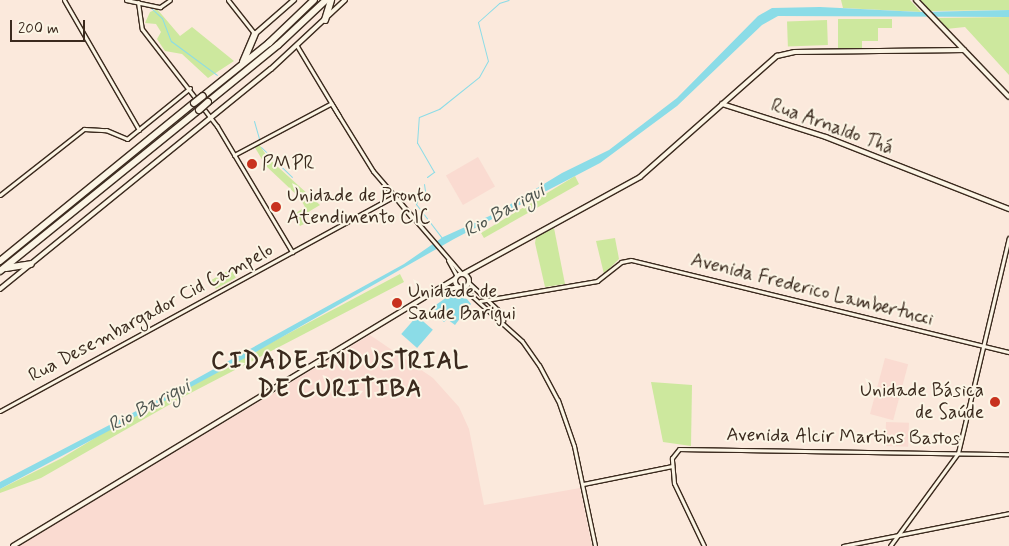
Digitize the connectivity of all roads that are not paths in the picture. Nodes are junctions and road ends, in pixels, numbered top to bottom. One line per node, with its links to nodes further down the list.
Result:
1 (64, 0): 24 (street)
2 (126, 0): 11 (street)
3 (170, 0): 11 (street)
4 (228, 0): 13 (street)
5 (294, 0): 13 (main road)
6 (314, 0): 18 (highway)
7 (326, 0): 35 (highway, bridge)
8 (331, 0): 12 (highway)
9 (345, 0): 12 (main road)
10 (916, 0): 14 (main road)
11 (138, 2): 19 (street)
12 (325, 20): 15 (main road)
13 (255, 34): 18 (highway)
14 (955, 41): 16 (main road); 17 (main road)
15 (297, 46): 21 (street); 23 (main road)
16 (952, 50): 17 (main road); 22 (main road)
17 (964, 50): 20 (main road)
18 (241, 66): 32 (highway, bridge)
19 (190, 88): 23 (street); 24 (street)
20 (1009, 97)
21 (331, 104): 25 (street); 27 (street)
22 (722, 104): 28 (main road, Rua Arnaldo Thá); 34 (main road)
23 (211, 118): 25 (street); 33 (main road)
24 (139, 130): 26 (street)
25 (234, 154): 30 (street)
26 (1, 195)
27 (394, 196): 30 (street, Rua Desembargador Cid Campelo); 31 (street)
28 (1009, 209)
29 (1009, 238): 45 (street)
30 (292, 252): 47 (street, Rua Desembargador Cid Campelo)
31 (446, 256): 36 (street); 37 (street)
32 (0, 261)
33 (31, 264): 35 (highway); 40 (main road)
34 (477, 266): 36 (main road); 38 (main road)
35 (0, 271)
36 (462, 274): 37 (main road); 38 (main road)
37 (456, 277): 39 (main road); 41 (main road)
38 (468, 281): 39 (main road); 43 (street)
39 (461, 287): 41 (main road); 42 (street)
40 (0, 289)
41 (436, 291): 54 (main road)
42 (480, 301): 43 (street, Avenida Frederico Lambertucci); 44 (street)
43 (488, 301): 44 (street); 45 (street, Avenida Frederico Lambertucci)
44 (504, 323): 51 (street)
45 (983, 346): 46 (street, Avenida Frederico Lambertucci); 48 (street)
46 (1009, 352)
47 (0, 411)
48 (958, 453): 49 (street, Avenida Alcir Martins Bastos); 50 (street, Avenida Alcir Martins Bastos); 53 (street)
49 (1009, 454)
50 (672, 466): 51 (street); 56 (street)
51 (582, 484): 55 (street)
52 (1009, 513): 53 (street)
53 (900, 535): 57 (street); 58 (street)
54 (14, 546)
55 (595, 546)
56 (704, 546)
57 (843, 546)
58 (890, 546)

